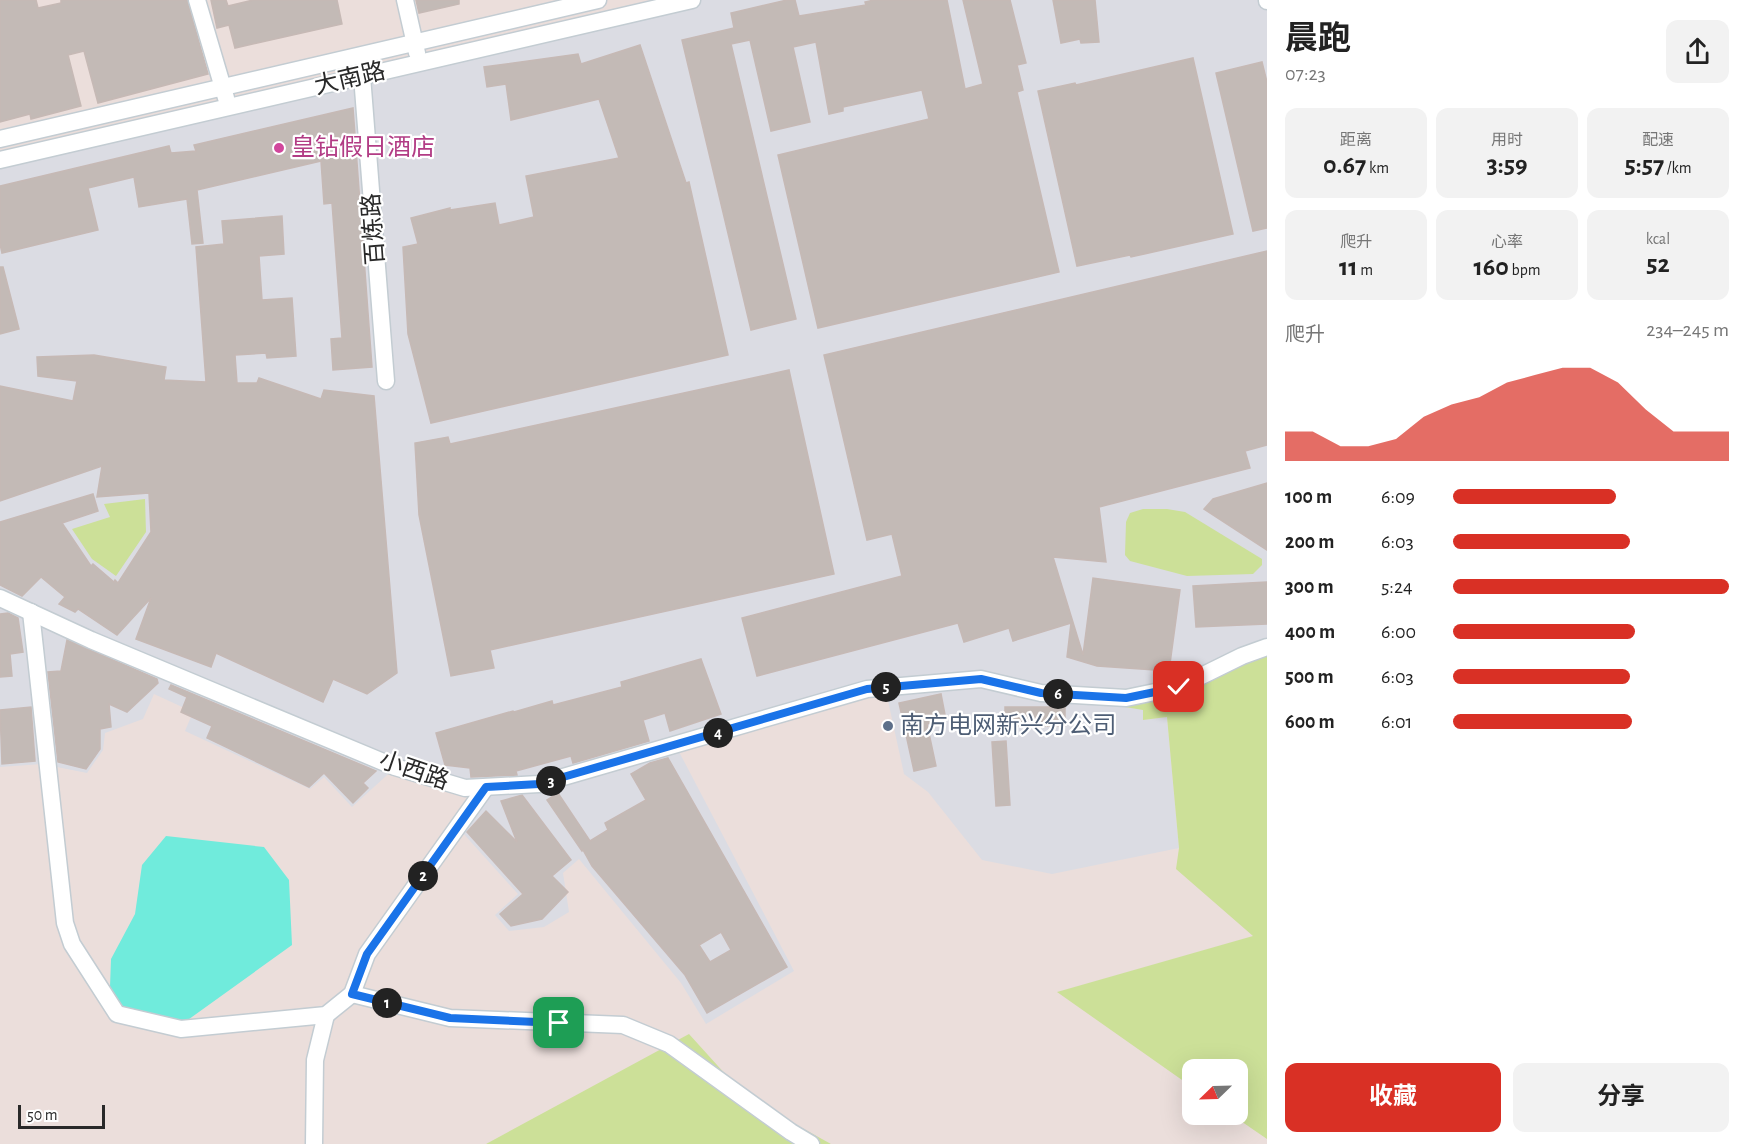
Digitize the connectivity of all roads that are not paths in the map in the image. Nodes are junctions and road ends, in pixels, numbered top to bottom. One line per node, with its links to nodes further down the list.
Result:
1 (197, 0): 9 (street)
2 (405, 0): 6 (street)
3 (590, 1): 5 (street); 6 (street, 大南路)
4 (686, 1): 5 (street, 大南路)
5 (592, 23): 7 (street, 大南路)
6 (415, 43): 7 (street); 9 (street, 大南路)
7 (419, 63): 8 (street, 大南路)
8 (362, 76): 10 (street, 大南路); 13 (street, 百炼路)
9 (223, 87): 10 (street); 11 (street, 大南路)
10 (229, 107): 12 (street, 大南路)
11 (0, 139)
12 (0, 160)
13 (386, 381)
14 (0, 598): 15 (street, 小西路)
15 (31, 612): 17 (street, 小西路); 19 (street)
16 (1267, 647): 17 (street, 小西路)
17 (486, 787): 18 (street)
18 (352, 994): 19 (street); 21 (street)
19 (326, 1015): 20 (street)
20 (314, 1144)
21 (811, 1144)

